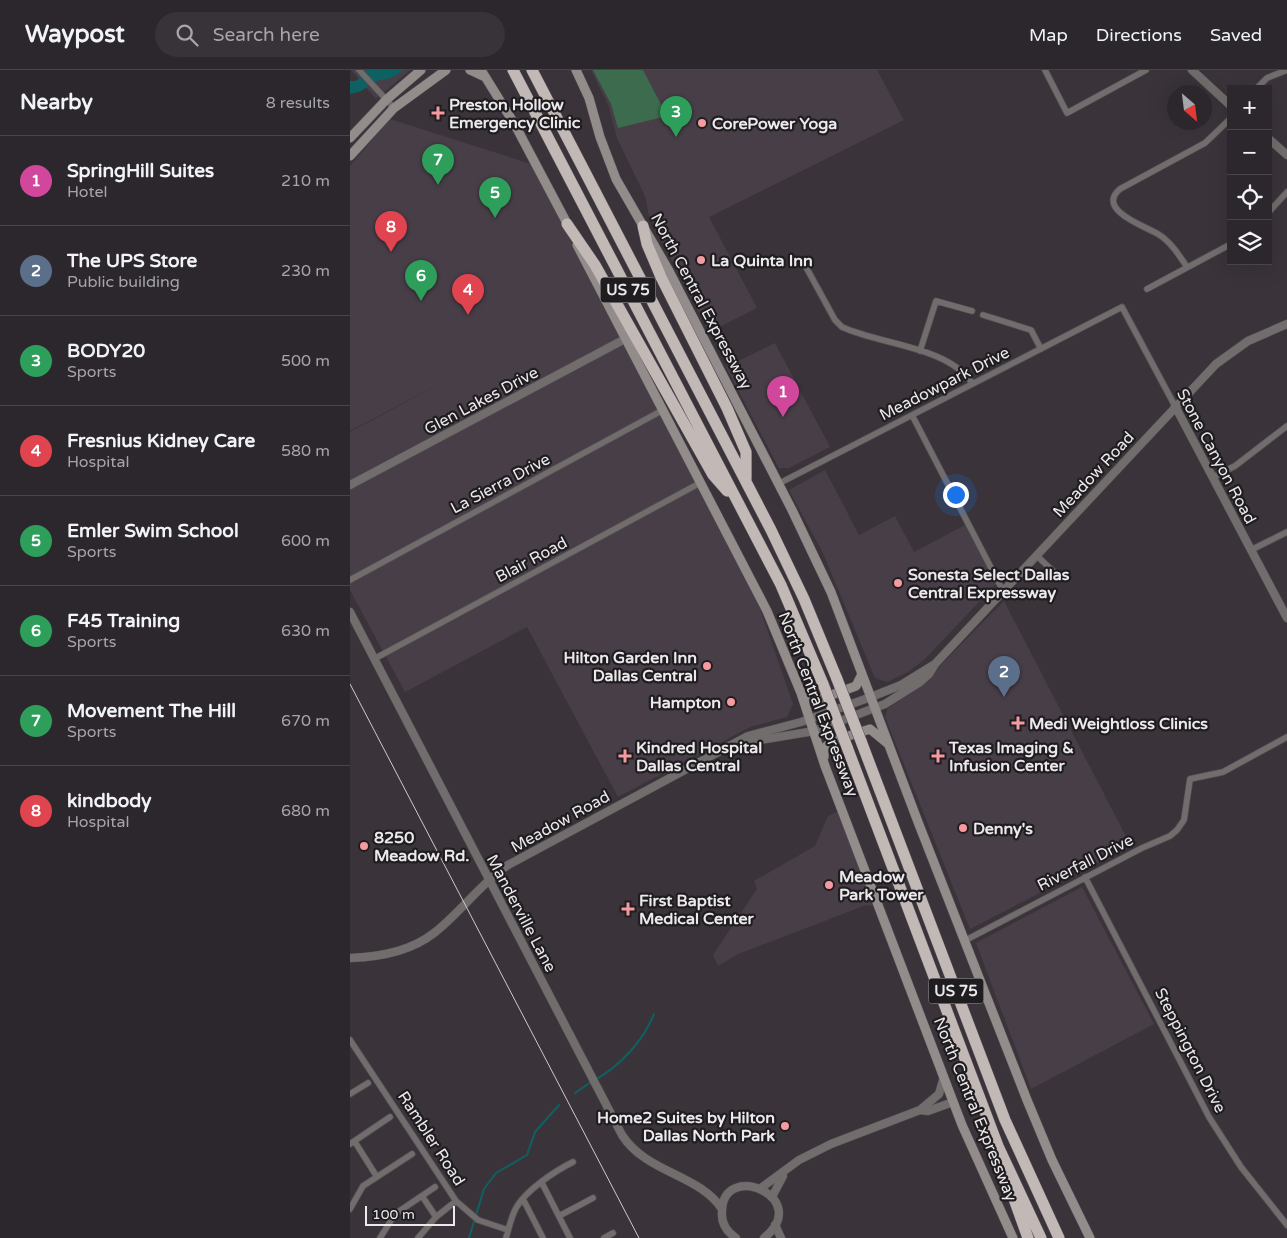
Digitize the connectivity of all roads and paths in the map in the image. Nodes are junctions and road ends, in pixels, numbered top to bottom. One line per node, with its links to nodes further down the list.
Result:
1 (360, 70): 14 (street)
2 (421, 70): 14 (main road)
3 (447, 70): 16 (main road)
4 (470, 70): 12 (main road)
5 (532, 70): 43 (highway, North Central Expressway / US 75)
6 (576, 70): 25 (main road, North Central Expressway)
7 (1045, 70): 8 (street)
8 (1146, 70)
9 (1192, 70): 15 (street)
10 (1287, 70): 13 (street)
11 (511, 71): 47 (highway, North Central Expressway / US 75)
12 (486, 75): 24 (main road, North Central Expressway)
13 (1260, 85)
14 (386, 100): 16 (street); 18 (main road)
15 (1227, 102)
16 (394, 108): 21 (main road)
17 (1227, 122): 28 (street)
18 (350, 138)
19 (1272, 142): 20 (street)
20 (1287, 155)
21 (350, 156)
22 (1287, 192): 23 (street)
23 (1272, 209)
24 (568, 224): 34 (main road, North Central Expressway); 47 (highway)
25 (644, 226): 43 (highway); 45 (main road, North Central Expressway)
26 (1227, 246): 28 (street)
27 (806, 267): 36 (street)
28 (1187, 267): 29 (street)
29 (1147, 288)
30 (1122, 307): 35 (street, Meadowpark Drive); 38 (street, Stone Canyon Road)
31 (972, 311): 36 (street)
32 (984, 315): 35 (street)
33 (1287, 324): 38 (street, Meadow Road)
34 (625, 339): 39 (main road, North Central Expressway); 46 (street, Glen Lakes Drive)
35 (1040, 349): 37 (street, Meadowpark Drive)
36 (920, 351): 37 (street)
37 (972, 383): 40 (street, Meadowpark Drive)
38 (1175, 406): 42 (street, Stone Canyon Road); 50 (street, Meadow Road)
39 (663, 410): 44 (main road, North Central Expressway); 52 (street, La Sierra Drive)
40 (912, 414): 45 (street, Meadowpark Drive); 53 (street)
41 (1287, 426): 42 (street)
42 (1212, 478): 49 (street, Stone Canyon Road)
43 (746, 480): 115 (highway, North Central Expressway / US 75, bridge)
44 (700, 483): 56 (street, Blair Road); 59 (main road, North Central Expressway)
45 (778, 484): 58 (main road, North Central Expressway)
46 (350, 485)
47 (741, 507): 80 (highway, North Central Expressway / US 75, bridge)
48 (1287, 532): 49 (street)
49 (1251, 550): 55 (street, Stone Canyon Road)
50 (1036, 556): 51 (street); 53 (street, Meadow Road)
51 (1053, 571)
52 (350, 580)
53 (1003, 591): 57 (street, Meadow Road)
54 (350, 612): 56 (street, Manderville Lane)
55 (1287, 618)
56 (374, 659): 69 (street, Manderville Lane)
57 (935, 664): 60 (street, Meadow Road); 61 (street, Meadow Road)
58 (862, 674): 59 (main road); 60 (main road, North Central Expressway)
59 (801, 693): 62 (main road, North Central Expressway)
60 (871, 697): 61 (main road, North Central Expressway); 62 (street, Meadow Road)
61 (876, 708): 63 (street, Meadow Road); 66 (main road, North Central Expressway)
62 (810, 719): 63 (main road, North Central Expressway); 65 (street, Meadow Road)
63 (814, 731): 65 (street, Meadow Road); 67 (main road, North Central Expressway)
64 (1287, 737): 68 (street, Riverfall Drive)
65 (741, 741): 69 (street, Meadow Road)
66 (889, 745): 67 (main road); 70 (main road, North Central Expressway)
67 (825, 766): 73 (main road, North Central Expressway)
68 (1085, 877): 70 (street, Riverfall Drive); 100 (street, Steppington Drive)
69 (488, 879): 71 (street, Meadow Road); 88 (street, Manderville Lane)
70 (966, 940): 116 (main road, North Central Expressway)
71 (350, 958)
72 (350, 1040): 94 (street, Rambler Road)
73 (944, 1077): 76 (main road, North Central Expressway); 77 (street)
74 (368, 1083): 75 (street)
75 (351, 1092)
76 (953, 1102): 77 (street); 112 (main road, North Central Expressway)
77 (920, 1110): 83 (street)
78 (390, 1117): 79 (street)
79 (352, 1143): 84 (street)
80 (998, 1146): 113 (highway); 114 (highway, North Central Expressway / US 75)
81 (412, 1154): 84 (street)
82 (573, 1162): 85 (street)
83 (786, 1170): 87 (street); 91 (street)
84 (377, 1177): 95 (street)
85 (542, 1183): 93 (street); 97 (street)
86 (436, 1187): 90 (street)
87 (761, 1188): 89 (street); 91 (street)
88 (707, 1192): 89 (street, Manderville Lane); 96 (street, Manderville Lane)
89 (728, 1194): 96 (street)
90 (422, 1196): 98 (street); 103 (street)
91 (772, 1197): 99 (street)
92 (594, 1198): 97 (street)
93 (523, 1199): 101 (street); 106 (street)
94 (456, 1201): 98 (street); 101 (street, Rambler Road)
95 (350, 1209)
96 (722, 1209): 109 (street)
97 (559, 1216): 107 (street)
98 (436, 1217): 104 (street)
99 (775, 1225): 110 (street); 111 (street)
100 (1287, 1225)
101 (508, 1230): 105 (street)
102 (613, 1233): 108 (street)
103 (380, 1238)
104 (418, 1238)
105 (506, 1238)
106 (543, 1238)
107 (570, 1238)
108 (604, 1238)
109 (736, 1238)
110 (765, 1238)
111 (781, 1238)
112 (1013, 1238)
113 (1028, 1238)
114 (1041, 1238)
115 (1058, 1238)
116 (1090, 1238)

